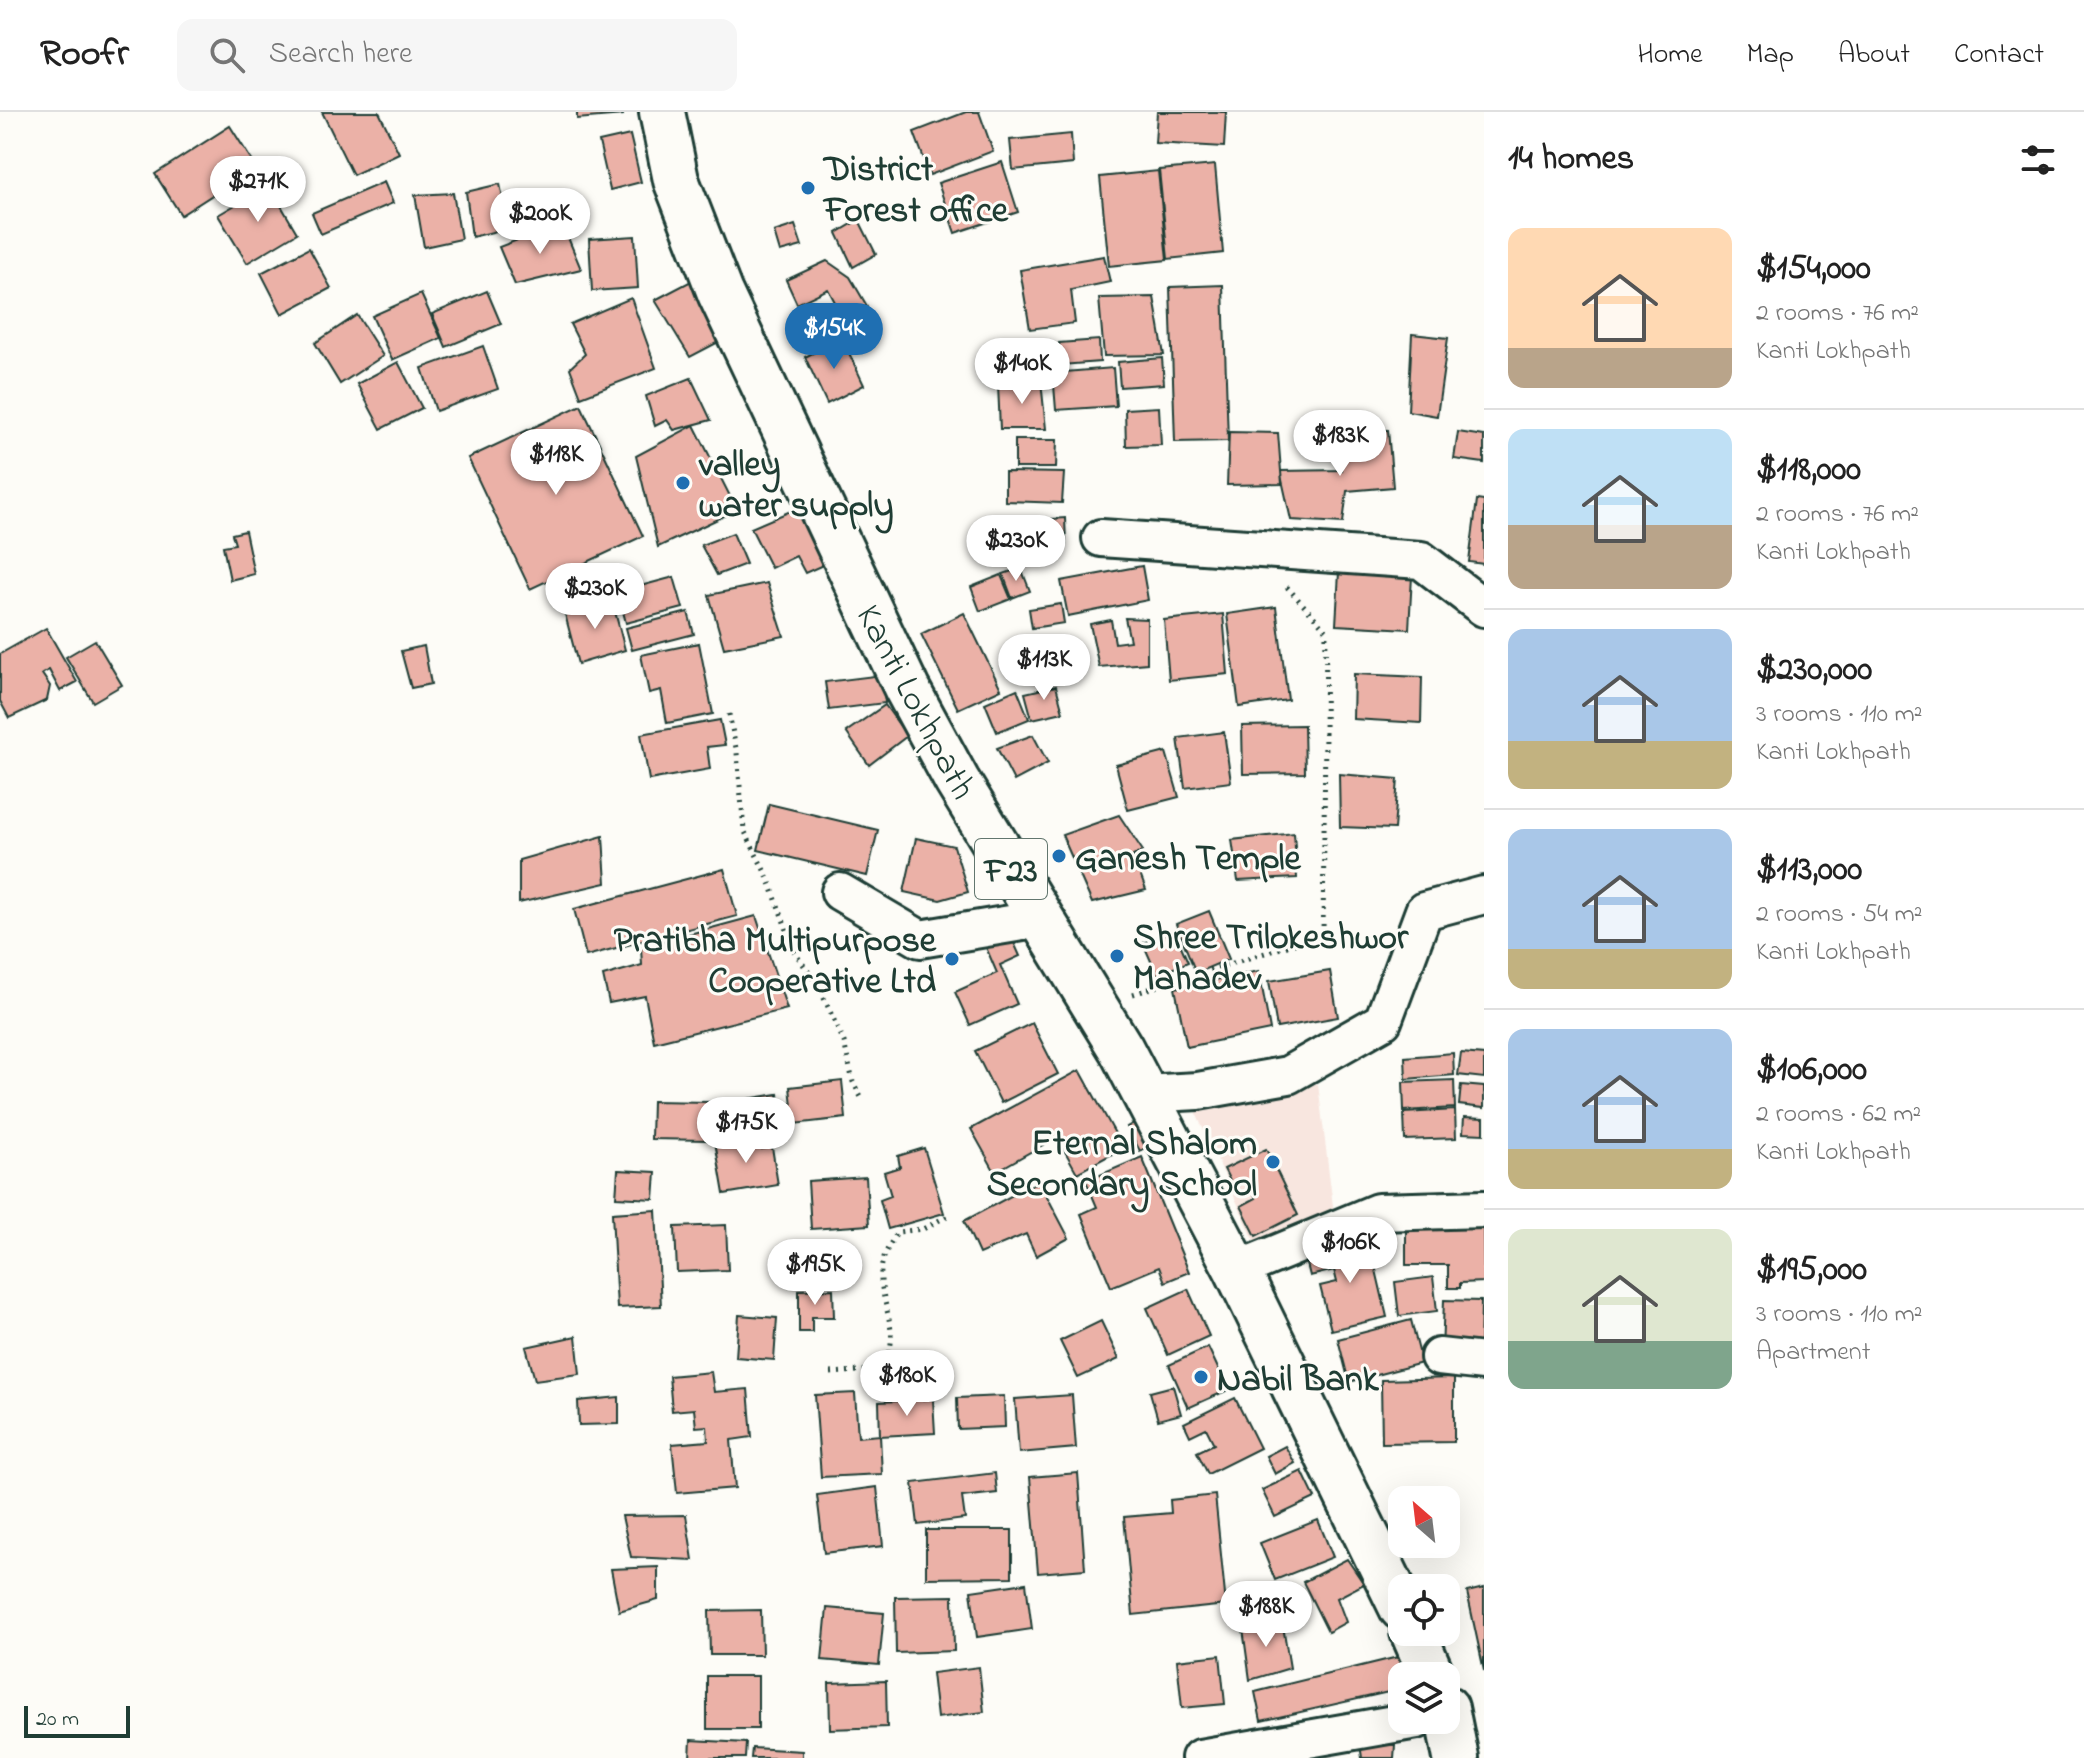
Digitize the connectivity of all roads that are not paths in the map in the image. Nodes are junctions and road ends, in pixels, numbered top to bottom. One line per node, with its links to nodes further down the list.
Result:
1 (662, 112): 6 (main road, Kanti Lokhpath / F23)
2 (1101, 538): 3 (street)
3 (1484, 608)
4 (840, 892): 6 (street)
5 (1484, 895): 7 (street)
6 (1041, 919): 7 (main road, Kanti Lokhpath / F23)
7 (1143, 1094): 9 (main road, Kanti Lokhpath / F23)
8 (1484, 1209): 9 (street)
9 (1237, 1270): 12 (main road, Kanti Lokhpath / F23)
10 (1439, 1357): 11 (street)
11 (1484, 1362)
12 (1388, 1579)
13 (1388, 1718): 15 (street)
14 (1448, 1734): 16 (main road)
15 (1200, 1758)
16 (1456, 1758)

